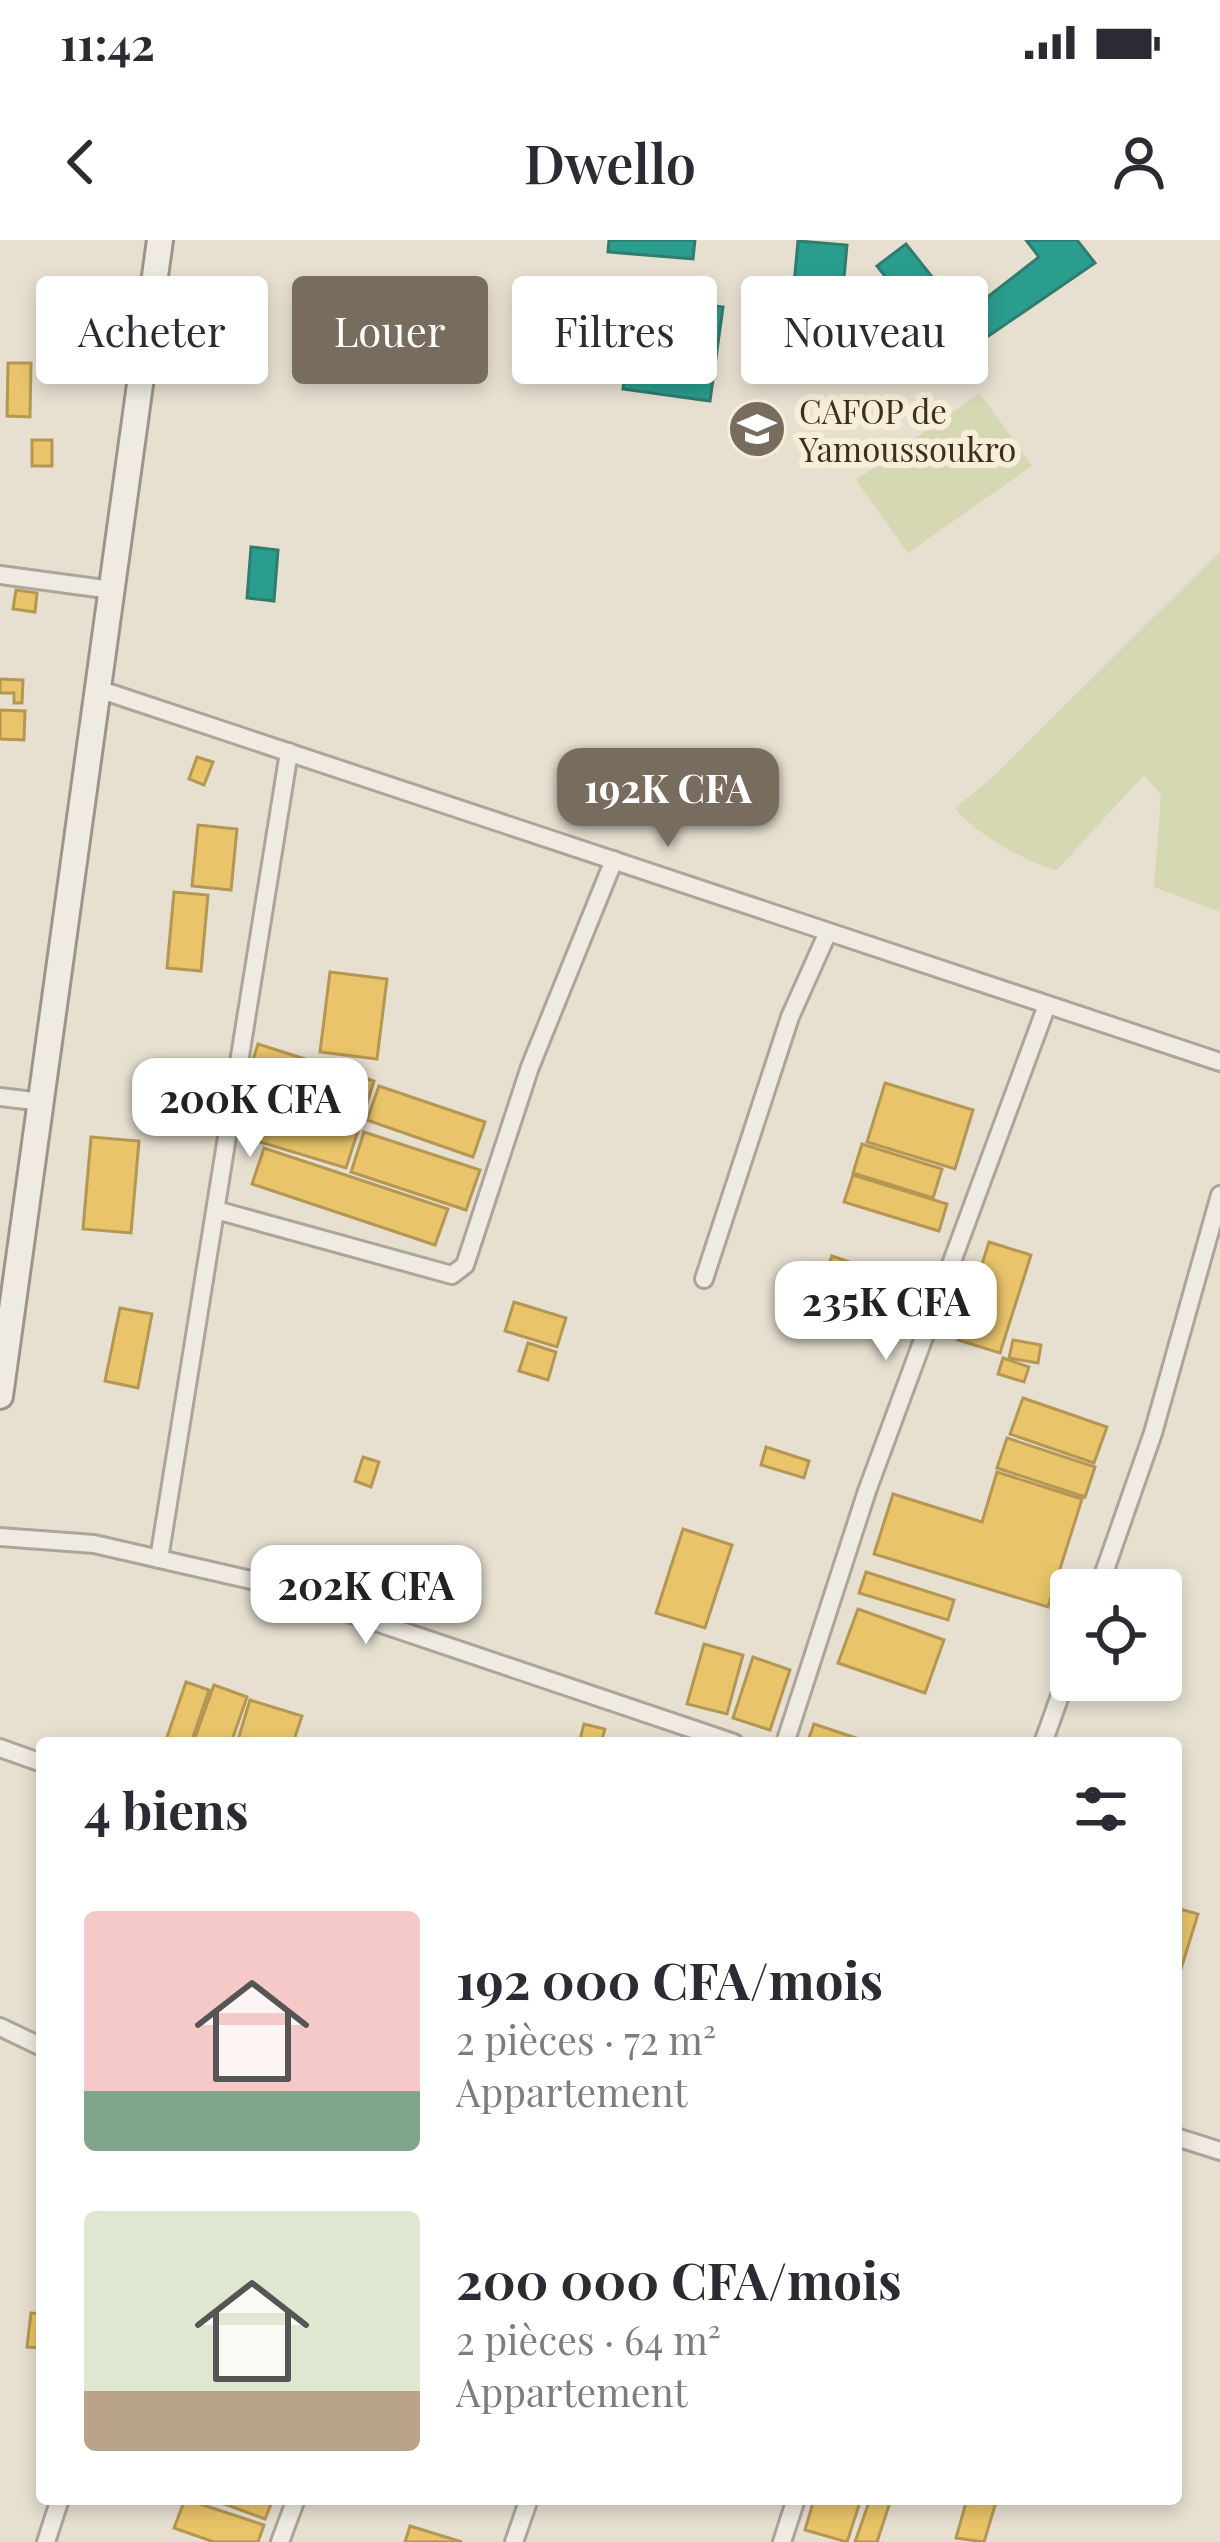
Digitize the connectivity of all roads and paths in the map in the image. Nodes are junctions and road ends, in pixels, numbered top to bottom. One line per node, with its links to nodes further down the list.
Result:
1 (160, 240): 3 (street)
2 (0, 575): 3 (street)
3 (112, 590): 4 (street)
4 (98, 688): 5 (street); 11 (street)
5 (289, 752): 6 (street); 13 (street)
6 (614, 860): 7 (street); 13 (street)
7 (828, 932): 8 (street); 14 (street)
8 (1047, 1004): 9 (street); 21 (street)
9 (1220, 1062)
10 (0, 1097): 11 (street)
11 (42, 1102): 15 (street)
12 (1220, 1195): 18 (street)
13 (215, 1210): 17 (street)
14 (704, 1279)
15 (0, 1396)
16 (0, 1538): 17 (street)
17 (159, 1559): 20 (street)
18 (1105, 1569)
19 (1058, 1701): 22 (street)
20 (716, 1737)
21 (787, 1737)
22 (1045, 1737)
23 (0, 1748): 24 (street)
24 (36, 1761)
25 (0, 2027): 26 (street)
26 (36, 2044)
27 (1182, 2139): 28 (street)
28 (1220, 2151)
29 (58, 2505): 33 (street)
30 (294, 2505): 34 (street)
31 (528, 2505): 35 (street)
32 (794, 2505): 36 (street)
33 (46, 2542)
34 (280, 2542)
35 (514, 2542)
36 (782, 2542)

